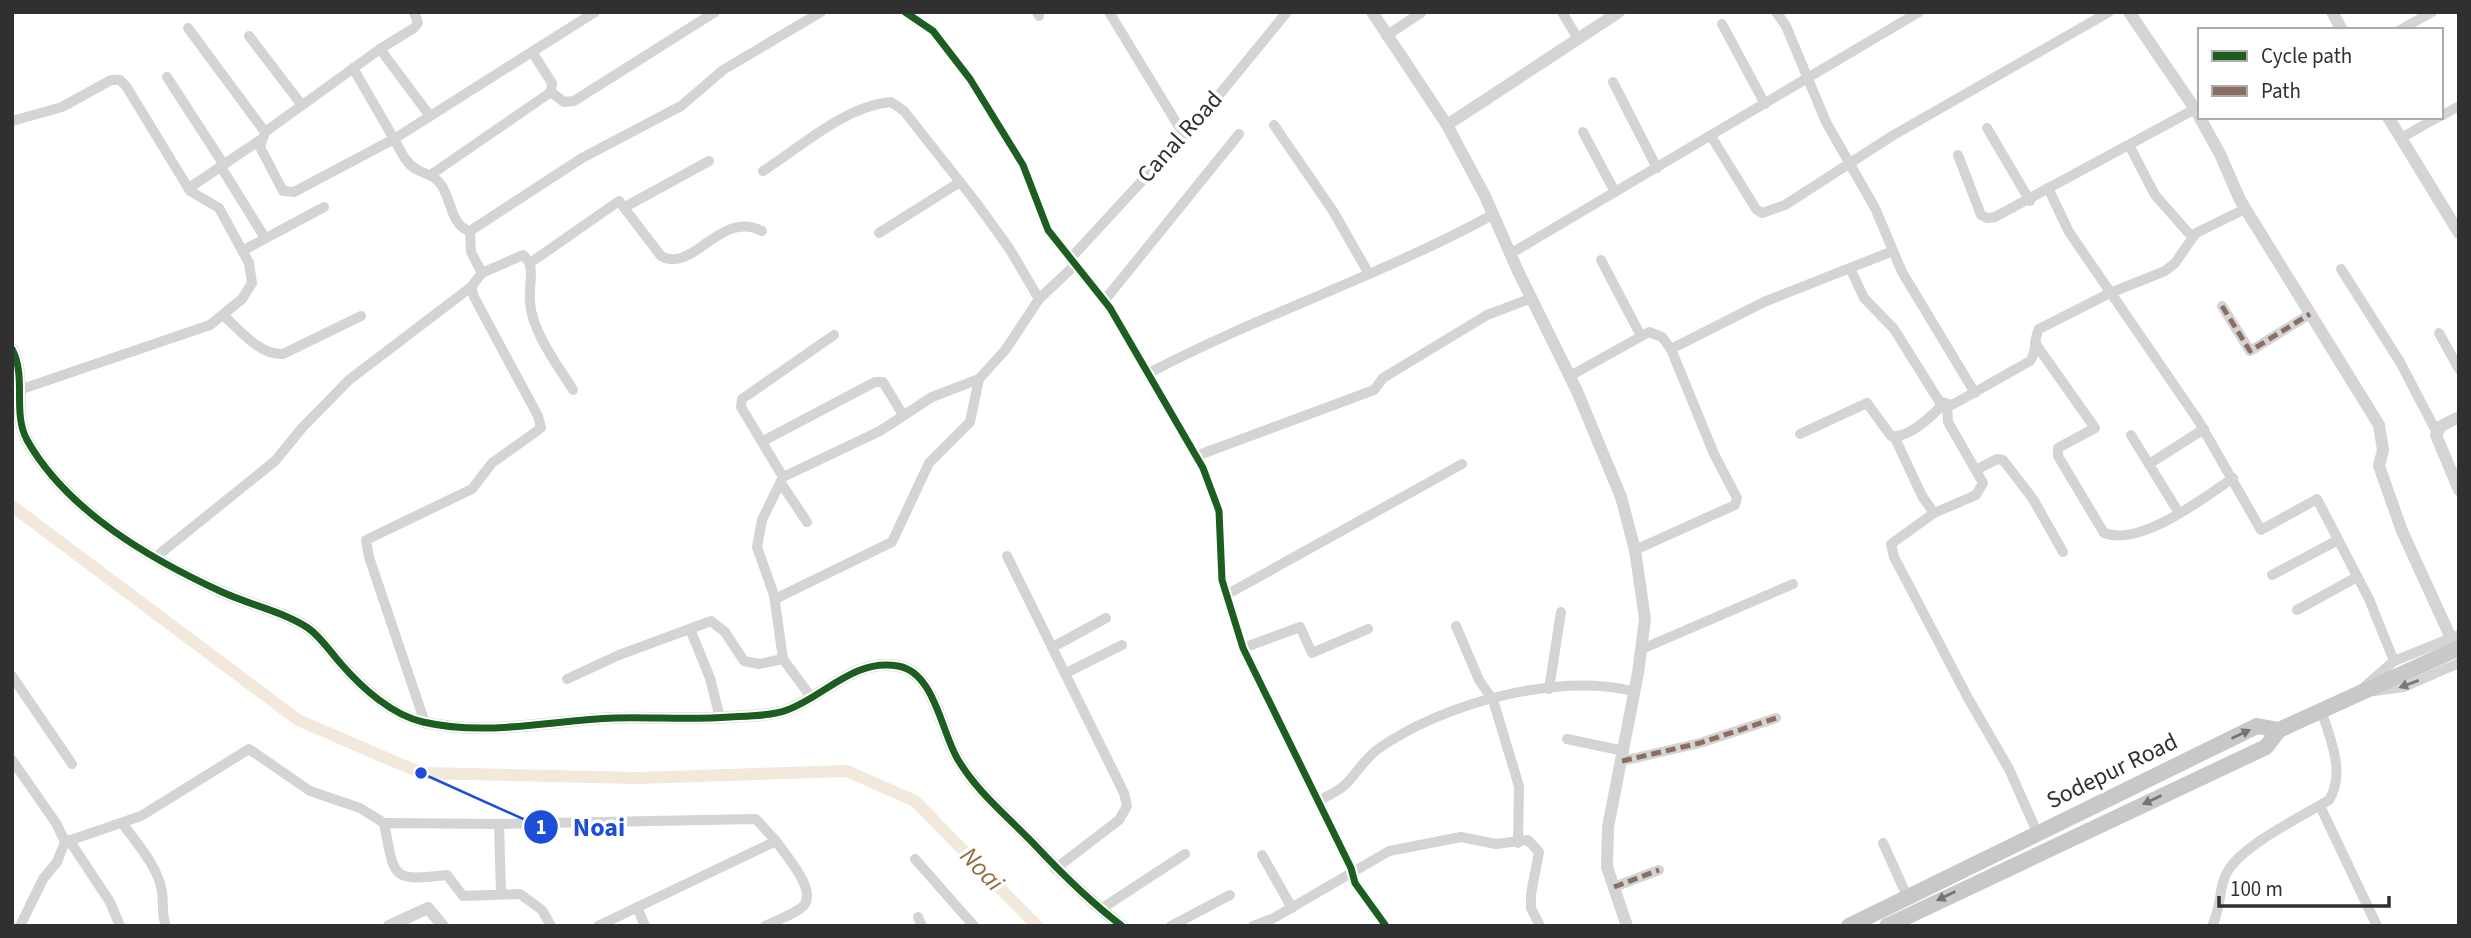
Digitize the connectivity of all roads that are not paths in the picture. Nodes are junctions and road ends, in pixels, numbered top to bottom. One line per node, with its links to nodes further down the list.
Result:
1 (414, 12): 25 (street)
2 (595, 12): 26 (street)
3 (715, 12): 31 (street)
4 (821, 12): 71 (street)
5 (905, 12): 80 (street)
6 (1109, 12): 48 (street)
7 (1287, 12): 48 (street, Canal Road)
8 (1372, 12): 23 (street)
9 (1422, 12): 23 (street)
10 (1562, 12): 24 (street)
11 (1619, 12): 24 (street)
12 (1776, 12): 29 (street)
13 (1919, 12): 29 (street)
14 (2109, 12): 56 (street)
15 (2129, 12): 35 (street)
16 (2332, 12): 20 (street)
17 (2432, 12): 21 (street)
18 (1722, 24): 33 (street)
19 (188, 28): 49 (street)
20 (2341, 28)
21 (2404, 28)
22 (249, 36): 32 (street)
23 (1386, 36): 44 (street)
24 (1578, 39): 44 (street)
25 (380, 49): 27 (street); 37 (street)
26 (532, 52): 31 (street); 37 (street)
27 (353, 68): 32 (street); 51 (street)
28 (167, 77): 57 (street)
29 (1808, 78): 33 (street); 56 (street)
30 (1613, 82): 58 (street)
31 (551, 92): 60 (street)
32 (302, 104): 49 (street)
33 (1765, 104): 50 (street)
34 (2459, 106): 36 (street)
35 (2195, 110): 38 (street); 53 (street)
36 (2443, 114)
37 (430, 116): 51 (street)
38 (2198, 116)
39 (2200, 119): 68 (street)
40 (2389, 119): 52 (street)
41 (2435, 119): 52 (street)
42 (12, 121): 62 (street)
43 (1274, 125): 85 (street)
44 (1447, 125): 69 (street)
45 (1987, 128): 65 (street)
46 (1583, 132): 64 (street)
47 (1239, 134): 90 (street)
48 (1184, 135): 80 (street, Canal Road)
49 (263, 136): 51 (street); 57 (street)
50 (1711, 136): 56 (street); 58 (street)
51 (394, 138): 60 (street)
52 (2401, 138): 73 (street)
53 (2129, 145): 63 (street); 74 (street)
54 (1958, 155): 65 (street)
55 (709, 161): 66 (street)
56 (1849, 164): 77 (street)
57 (222, 166): 62 (street); 75 (street)
58 (1657, 168): 64 (street)
59 (763, 171): 61 (street)
60 (432, 174): 71 (street)
61 (960, 182): 72 (street); 89 (street)
62 (189, 188): 76 (street)
63 (2048, 188): 65 (street); 87 (street)
64 (1615, 192): 78 (street)
65 (2030, 201)
66 (625, 206): 70 (street); 81 (street)
67 (324, 207): 75 (street)
68 (2245, 209): 74 (street); 93 (street)
69 (1494, 214): 78 (street); 85 (street)
70 (762, 231)
71 (470, 232): 84 (street)
72 (880, 233)
73 (2459, 233)
74 (2192, 237): 87 (street)
75 (265, 238): 76 (street)
76 (242, 251): 92 (street)
77 (1893, 251): 83 (street); 107 (street)
78 (1510, 254): 88 (street)
79 (1601, 260): 97 (street)
80 (1072, 262): 89 (street, Canal Road); 90 (street)
81 (530, 263): 84 (street); 105 (street)
82 (2341, 269): 112 (street)
83 (1851, 270): 100 (street); 108 (street)
84 (482, 273): 86 (street)
85 (1369, 275): 102 (street)
86 (471, 286): 130 (street); 162 (street)
87 (2110, 293): 98 (street); 111 (street)
88 (1532, 298): 103 (street); 117 (street)
89 (1039, 299): 104 (street, Canal Road)
90 (1104, 301): 102 (street)
91 (2222, 306): 93 (street)
92 (223, 314): 94 (street); 106 (street)
93 (2310, 314): 143 (street)
94 (361, 316)
95 (2439, 333): 101 (street)
96 (834, 335): 116 (street)
97 (1641, 336): 100 (street); 103 (street)
98 (2035, 343): 107 (street); 125 (street)
99 (12, 349): 106 (street)
100 (1671, 349): 128 (street)
101 (2459, 369)
102 (1149, 373): 117 (street)
103 (1570, 376): 128 (street)
104 (979, 379): 109 (street); 136 (street)
105 (573, 390)
106 (16, 393): 130 (street)
107 (1975, 393): 108 (street)
108 (1945, 405): 115 (street); 120 (street)
109 (903, 415): 116 (street); 122 (street)
110 (2459, 417): 112 (street)
111 (2204, 429): 119 (street); 121 (street)
112 (2436, 431): 123 (street)
113 (1800, 434): 115 (street)
114 (2131, 435): 119 (street)
115 (1895, 438): 124 (street)
116 (763, 441): 122 (street)
117 (1196, 456): 135 (street)
118 (1462, 464): 135 (street)
119 (2149, 464): 125 (street)
120 (1976, 470): 124 (street); 129 (street)
121 (2233, 478): 125 (street); 127 (street)
122 (782, 480): 126 (street); 136 (street)
123 (2459, 490)
124 (1934, 513): 173 (street)
125 (2179, 513)
126 (807, 522)
127 (2338, 540): 132 (street); 133 (street)
128 (1634, 550): 147 (street)
129 (2063, 552)
130 (157, 556): 162 (street)
131 (1007, 556): 145 (street)
132 (2272, 575)
133 (2357, 577): 137 (street); 150 (street)
134 (1793, 584): 147 (street)
135 (1226, 595): 146 (street)
136 (775, 599): 148 (street)
137 (2297, 610)
138 (1561, 612): 154 (street)
139 (1106, 618): 145 (street)
140 (1456, 626): 158 (street)
141 (1368, 628): 146 (street)
142 (690, 629): 148 (street); 153 (street); 160 (street)
143 (2456, 641): 150 (main road, Sodepur Road)
144 (1122, 645): 151 (street)
145 (1053, 647): 151 (street)
146 (1243, 648): 168 (street)
147 (1642, 649): 155 (street)
148 (783, 659): 157 (street)
149 (2459, 663): 156 (street, one-way to 156)
150 (2396, 668): 156 (main road, Sodepur Road)
151 (1066, 673): 181 (street)
152 (12, 676): 167 (street)
153 (567, 679)
154 (1549, 689): 155 (street); 158 (street)
155 (1633, 691): 165 (street)
156 (2356, 694): 159 (main road, Sodepur Road)
157 (811, 697): 160 (street); 181 (street)
158 (1493, 700): 168 (street); 176 (street)
159 (2321, 710): 163 (main road, Sodepur Road); 169 (street)
160 (720, 718): 162 (street)
161 (1776, 718): 165 (street)
162 (425, 723)
163 (2279, 730): 173 (main road, Sodepur Road, one-way to 163); 208 (main road, one-way to 208)
164 (1567, 739): 165 (street)
165 (1623, 756): 184 (street)
166 (12, 760): 174 (street)
167 (72, 764)
168 (1318, 801): 183 (street)
169 (2320, 806): 209 (street); 210 (street)
170 (122, 823): 171 (street); 174 (street); 193 (street)
171 (384, 823): 172 (street); 185 (street)
172 (499, 824): 175 (street); 185 (street)
173 (2037, 832): 187 (main road, Sodepur Road)
174 (67, 841): 191 (street); 192 (street)
175 (776, 841): 188 (street); 199 (street)
176 (1518, 843): 183 (street); 205 (street)
177 (1883, 843): 187 (street)
178 (1185, 854): 190 (street)
179 (1262, 855): 189 (street)
180 (915, 859): 200 (street)
181 (1055, 869): 190 (street)
182 (1659, 870): 184 (street)
183 (1352, 873): 189 (street); 204 (street)
184 (1614, 887): 206 (street)
185 (501, 893): 196 (street)
186 (1230, 895): 202 (street)
187 (1907, 896): 207 (main road, Sodepur Road)
188 (637, 907): 197 (street); 198 (street)
189 (1292, 908): 203 (street)
190 (1101, 909): 201 (street)
191 (20, 926)
192 (120, 926)
193 (166, 926)
194 (389, 926): 195 (street)
195 (443, 926)
196 (551, 926)
197 (598, 926)
198 (645, 926)
199 (765, 926)
200 (974, 926)
201 (1122, 926)
202 (1171, 926)
203 (1254, 926)
204 (1386, 926)
205 (1540, 926)
206 (1627, 926)
207 (1849, 926)
208 (1887, 926)
209 (2212, 926)
210 (2377, 926)

